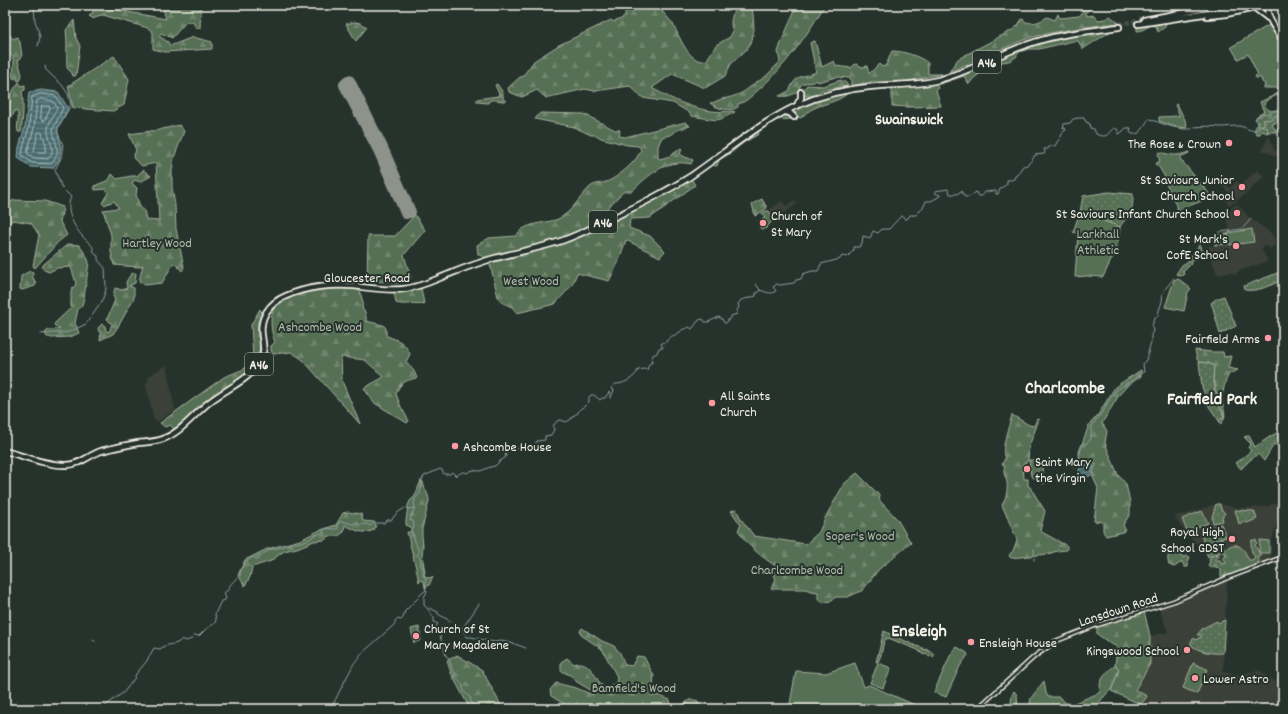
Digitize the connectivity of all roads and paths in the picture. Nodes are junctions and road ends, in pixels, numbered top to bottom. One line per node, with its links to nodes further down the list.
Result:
1 (1222, 5): 7 (highway)
2 (1239, 5): 7 (highway)
3 (1248, 5): 6 (highway)
4 (1266, 5): 5 (highway); 8 (highway)
5 (1253, 7): 6 (highway); 8 (highway)
6 (1173, 18): 7 (highway)
7 (1144, 20)
8 (1271, 21): 10 (highway)
9 (1119, 26): 11 (highway, A46)
10 (1283, 41)
11 (844, 89): 12 (highway, A46); 13 (highway, A46)
12 (809, 98): 13 (highway, A46); 13 (highway)
13 (798, 104): 14 (highway, A46); 14 (highway); 15 (highway, A46)
14 (784, 112): 15 (highway, A46)
15 (742, 138): 16 (highway, Gloucester Road / A46)
16 (5, 451)
17 (1283, 557): 18 (street, Lansdown Road)
18 (977, 709)

